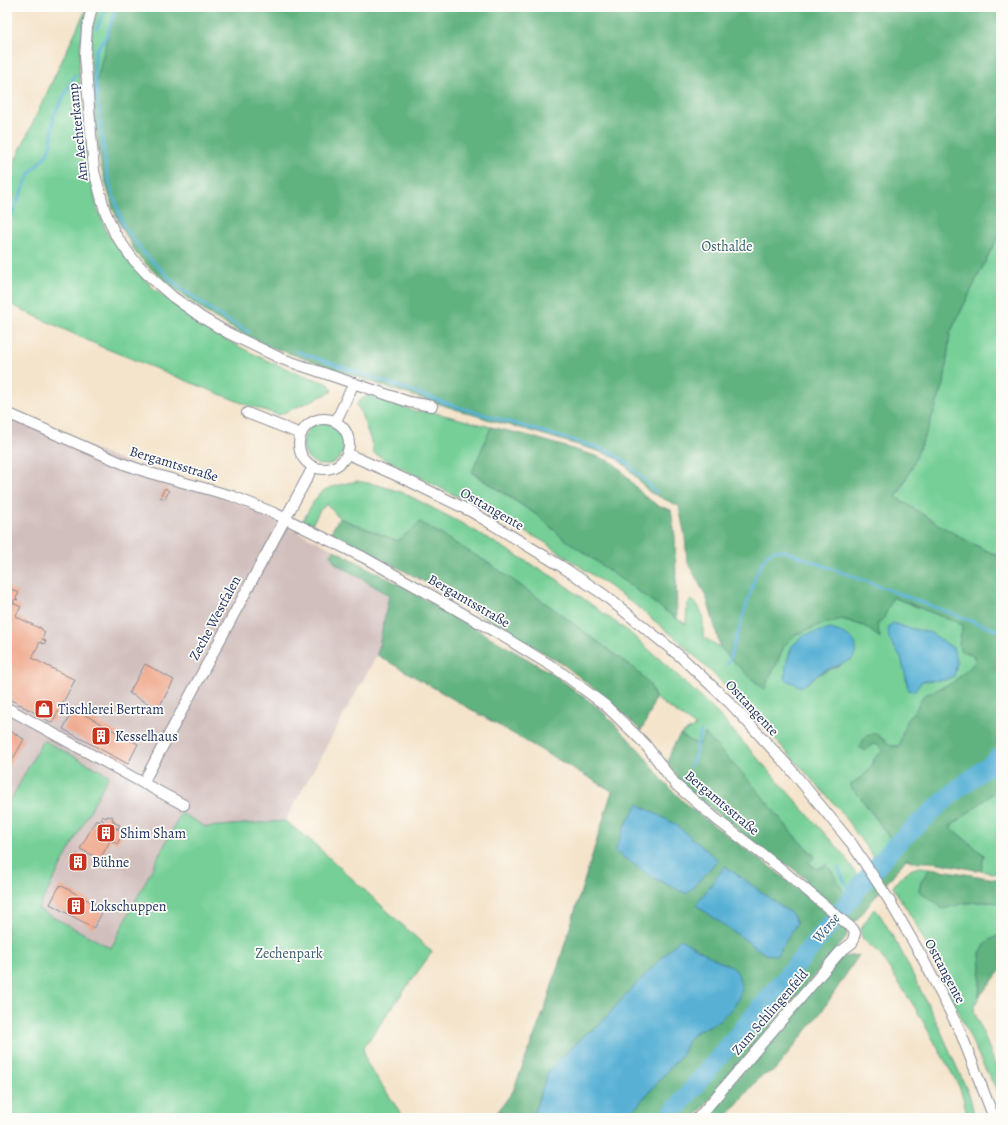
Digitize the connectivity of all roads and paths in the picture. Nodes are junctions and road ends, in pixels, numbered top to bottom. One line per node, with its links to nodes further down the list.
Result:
1 (92, 7): 2 (street, Am Aechterkamp)
2 (354, 383): 3 (street, Am Aechterkamp); 6 (street)
3 (432, 406)
4 (7, 413): 10 (street, Bergamtsstraße)
5 (247, 413): 7 (street)
6 (336, 421): 7 (street); 8 (street)
7 (301, 434): 9 (street)
8 (348, 454): 9 (street); 16 (street, Osttangente)
9 (313, 467): 10 (street, Zeche Westfalen)
10 (285, 518): 12 (street, Zeche Westfalen); 14 (street, Bergamtsstraße)
11 (7, 708): 12 (street)
12 (143, 783): 13 (street)
13 (184, 805)
14 (848, 925): 15 (street, Zum Schlingenfeld)
15 (698, 1118)
16 (994, 1118)

